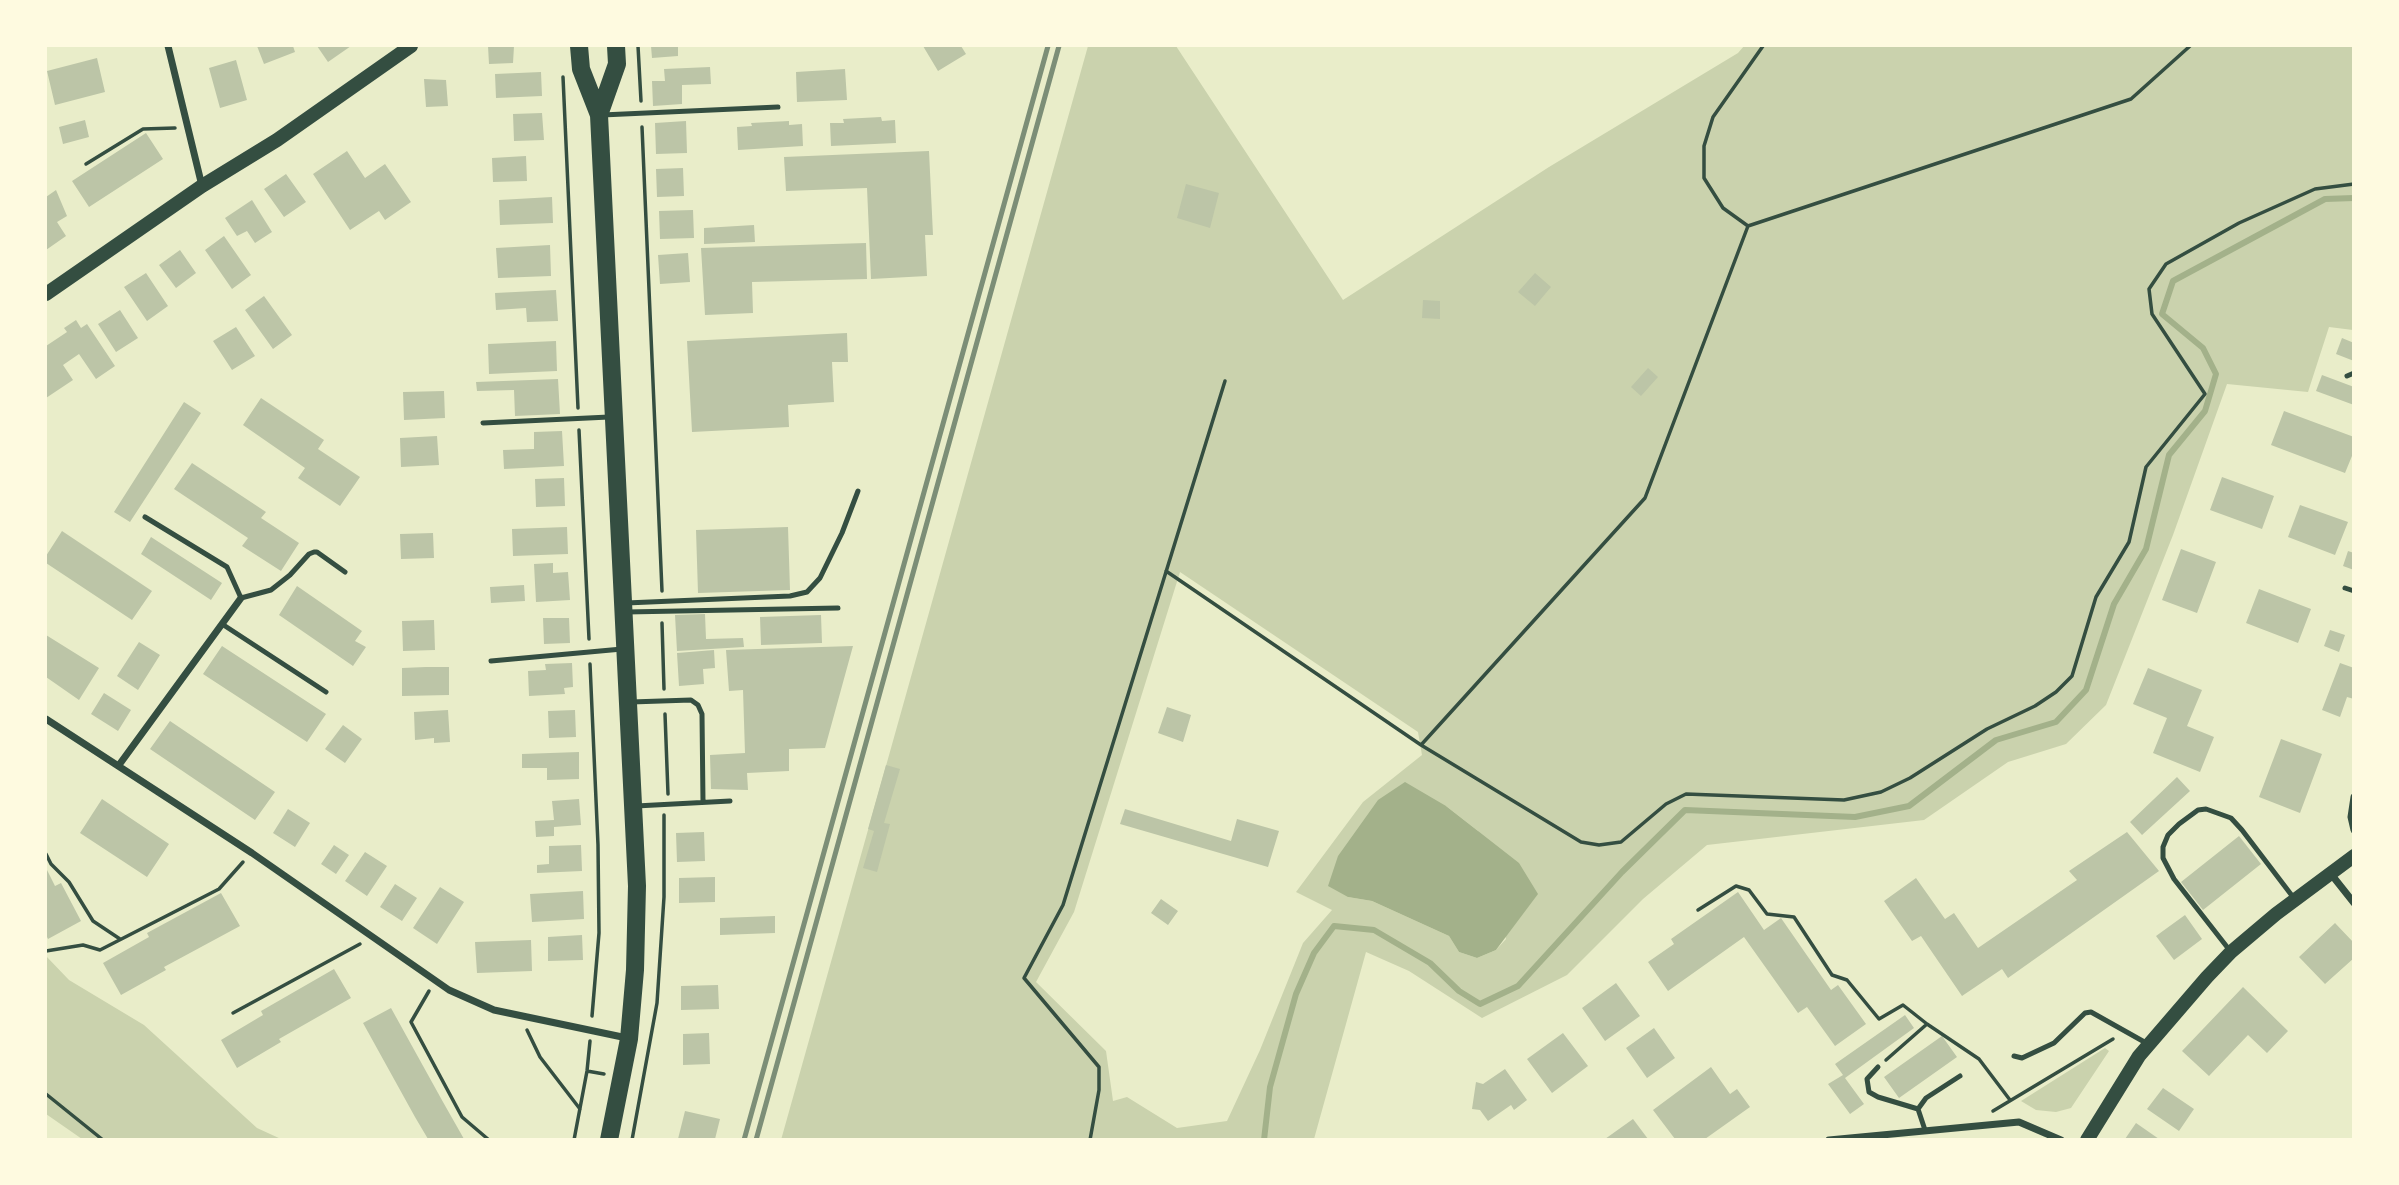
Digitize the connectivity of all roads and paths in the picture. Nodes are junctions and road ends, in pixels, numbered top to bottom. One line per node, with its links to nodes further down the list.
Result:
1 (168, 46): 13 (street)
2 (411, 46): 13 (main road)
3 (579, 46): 9 (main road)
4 (616, 46): 9 (main road)
5 (1763, 46): 14 (path)
6 (2190, 46): 14 (path)
7 (563, 73): 18 (path)
8 (778, 107): 9 (lane)
9 (599, 115): 17 (main road)
10 (157, 127): 11 (path)
11 (86, 164)
12 (2354, 184): 36 (path)
13 (202, 187): 15 (main road)
14 (1748, 226): 36 (path)
15 (46, 294)
16 (1225, 381): 22 (path)
17 (614, 416): 18 (lane); 27 (main road)
18 (578, 419): 19 (lane); 31 (path)
19 (483, 423)
20 (858, 491): 27 (lane)
21 (145, 517): 26 (lane)
22 (1166, 571): 36 (path); 75 (path)
23 (345, 572): 26 (lane)
24 (2345, 588): 25 (lane)
25 (2354, 591)
26 (241, 598): 29 (street)
27 (623, 608): 28 (lane); 30 (main road)
28 (838, 608)
29 (222, 624): 33 (lane); 37 (street)
30 (625, 649): 31 (lane); 34 (main road)
31 (590, 652): 32 (lane); 58 (path)
32 (491, 661)
33 (326, 692)
34 (628, 702): 40 (lane); 41 (main road)
35 (46, 719): 37 (street)
36 (1420, 745)
37 (119, 765): 43 (street)
38 (2354, 797): 42 (street)
39 (730, 801): 40 (lane)
40 (704, 802): 41 (lane)
41 (633, 807): 60 (main road)
42 (2354, 830)
43 (252, 853): 50 (street); 51 (path)
44 (46, 854): 51 (path)
45 (2354, 856): 46 (main road)
46 (2330, 874): 47 (main road); 48 (street)
47 (2295, 900): 53 (main road); 53 (lane)
48 (2354, 903)
49 (1698, 910): 57 (path)
50 (372, 937): 54 (street); 55 (path)
51 (120, 939): 52 (path)
52 (46, 951)
53 (2231, 952): 61 (main road)
54 (435, 980): 56 (street); 73 (path)
55 (233, 1013)
56 (521, 1016): 58 (street); 67 (path)
57 (1927, 1024): 63 (path); 66 (path)
58 (591, 1030): 60 (street); 67 (path)
59 (2126, 1032): 61 (lane); 62 (lane); 66 (path)
60 (629, 1038): 71 (main road)
61 (2148, 1044): 79 (main road)
62 (2014, 1056)
63 (1878, 1067): 68 (lane)
64 (1961, 1076): 68 (lane)
65 (46, 1094): 72 (path)
66 (2010, 1100): 69 (path)
67 (580, 1109): 74 (path)
68 (1918, 1109): 70 (lane)
69 (1968, 1126): 70 (street); 78 (street)
70 (1929, 1130): 76 (street); 77 (lane)
71 (612, 1137)
72 (103, 1139)
73 (489, 1139)
74 (574, 1139)
75 (1090, 1139)
76 (1829, 1139)
77 (1933, 1139)
78 (2061, 1139)
79 (2087, 1139)

